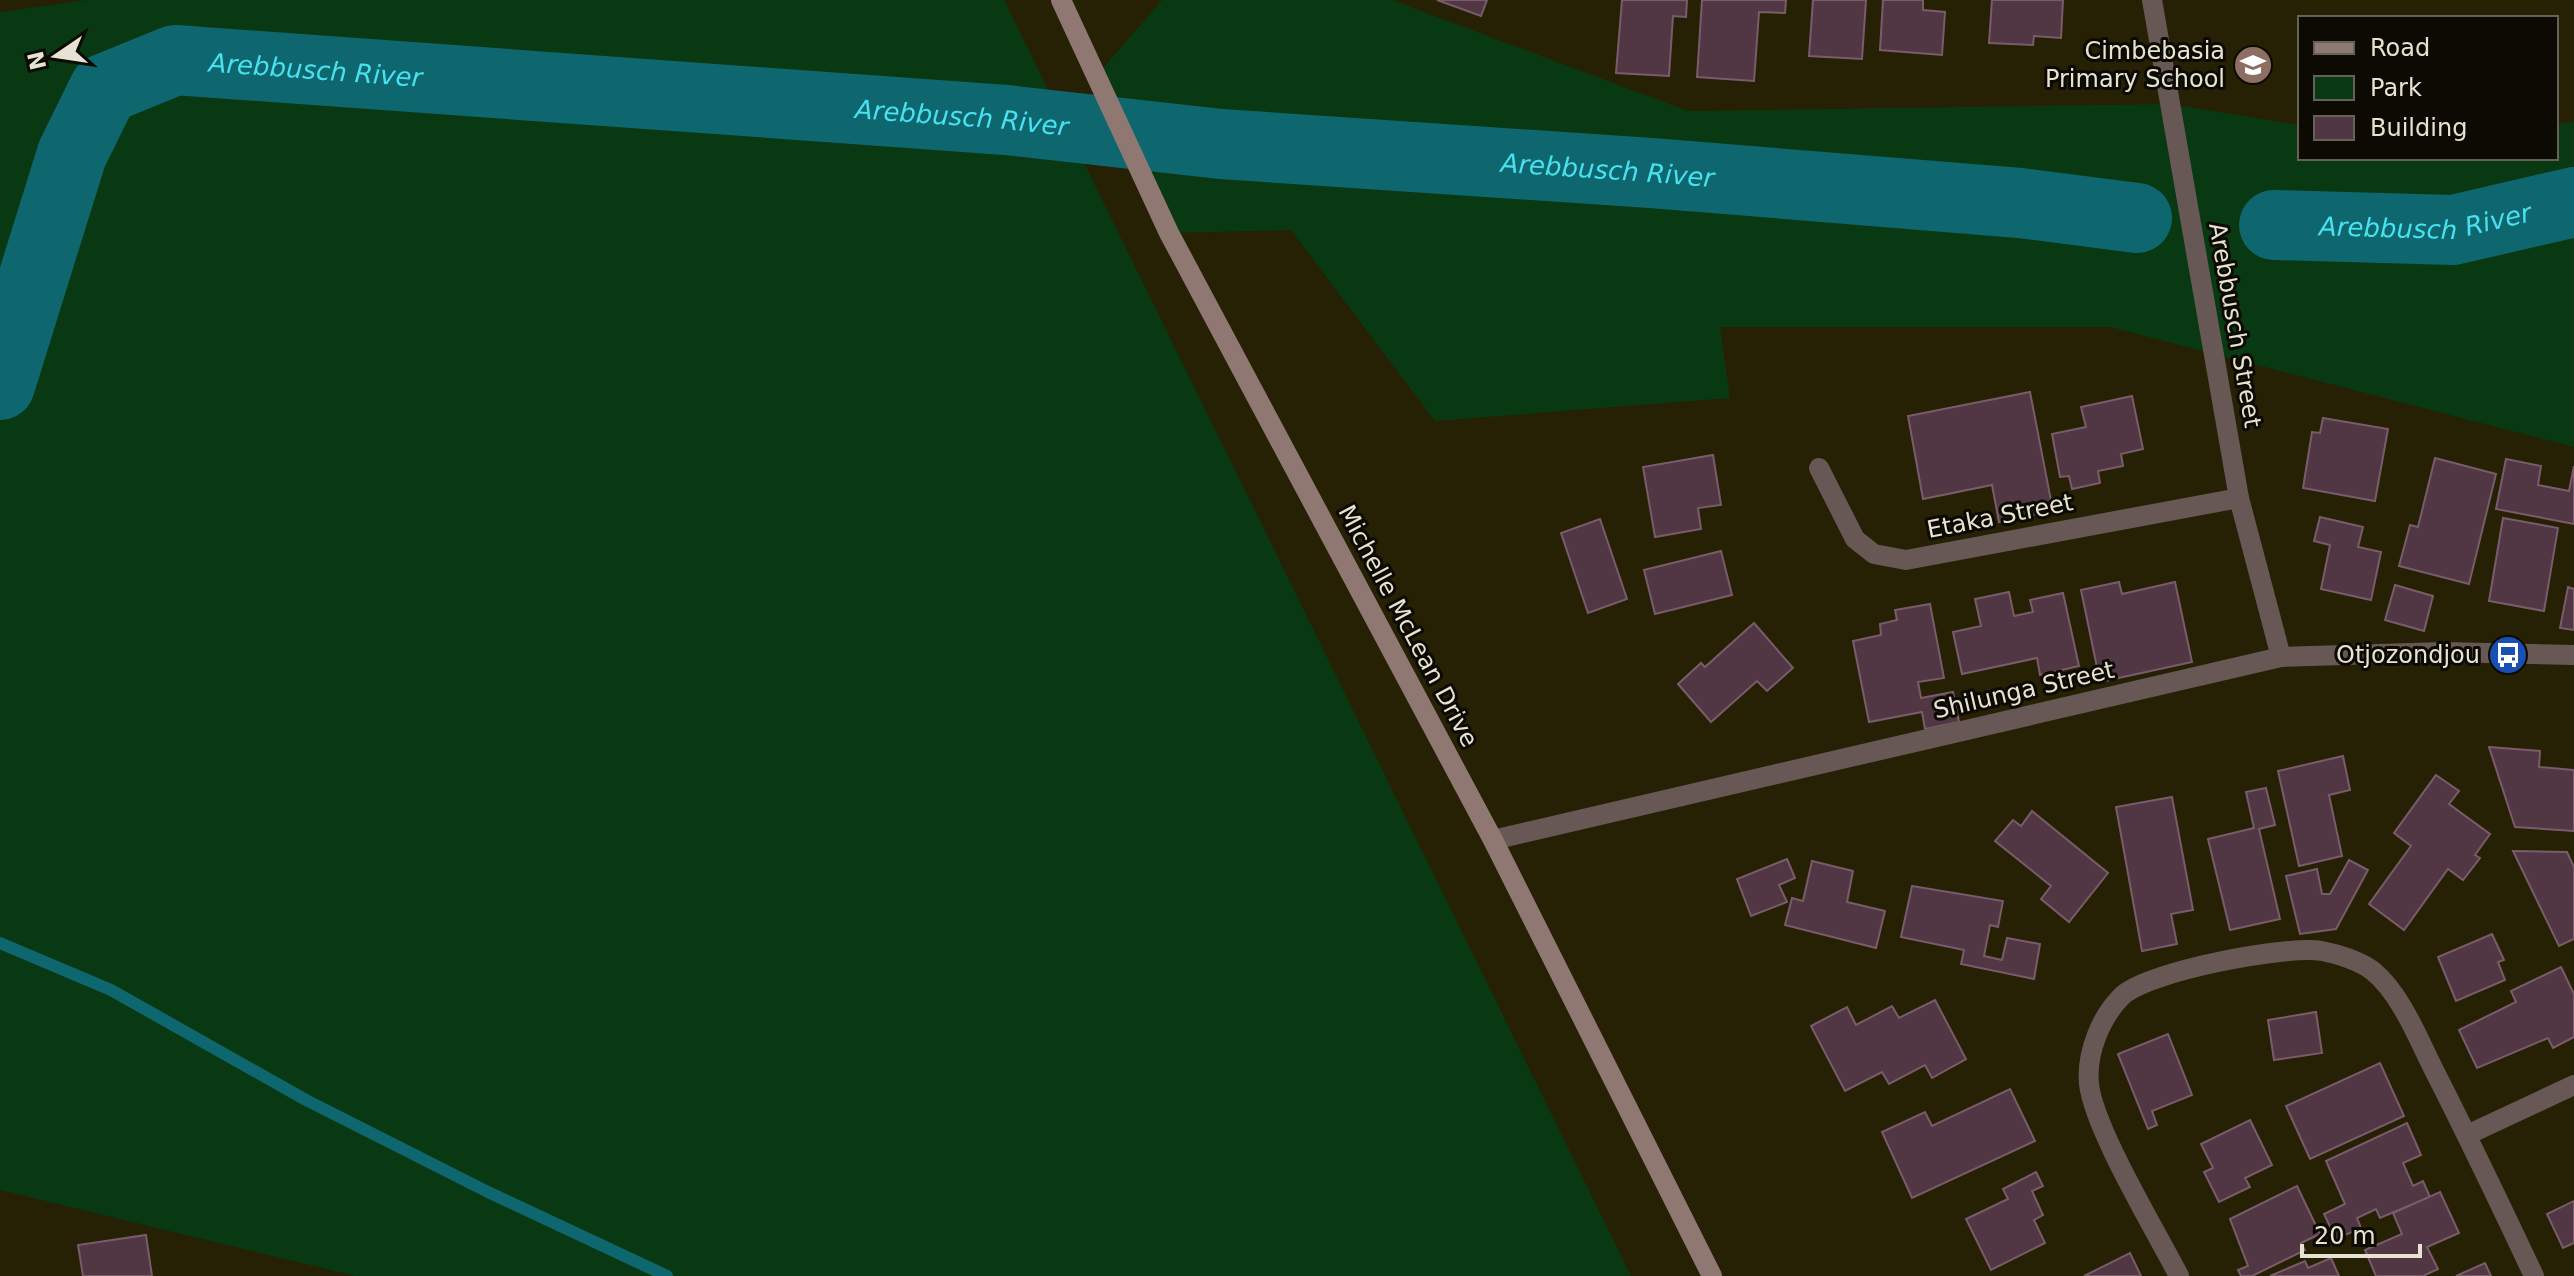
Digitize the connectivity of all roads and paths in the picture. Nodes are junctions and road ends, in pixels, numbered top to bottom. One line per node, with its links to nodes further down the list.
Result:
1 (1061, 0): 7 (street, Michelle McLean Drive)
2 (2152, 0): 4 (street, Arebbusch Street)
3 (1819, 468): 4 (street, Etaka Street)
4 (2239, 498): 6 (street, Arebbusch Street)
5 (2574, 655): 6 (street, Shilunga Street)
6 (2281, 657): 7 (street, Shilunga Street)
7 (1493, 840): 10 (street, Michelle McLean Drive)
8 (2574, 1085): 9 (street)
9 (2467, 1135): 11 (street); 12 (street)
10 (1712, 1276)
11 (2179, 1276)
12 (2534, 1276)

